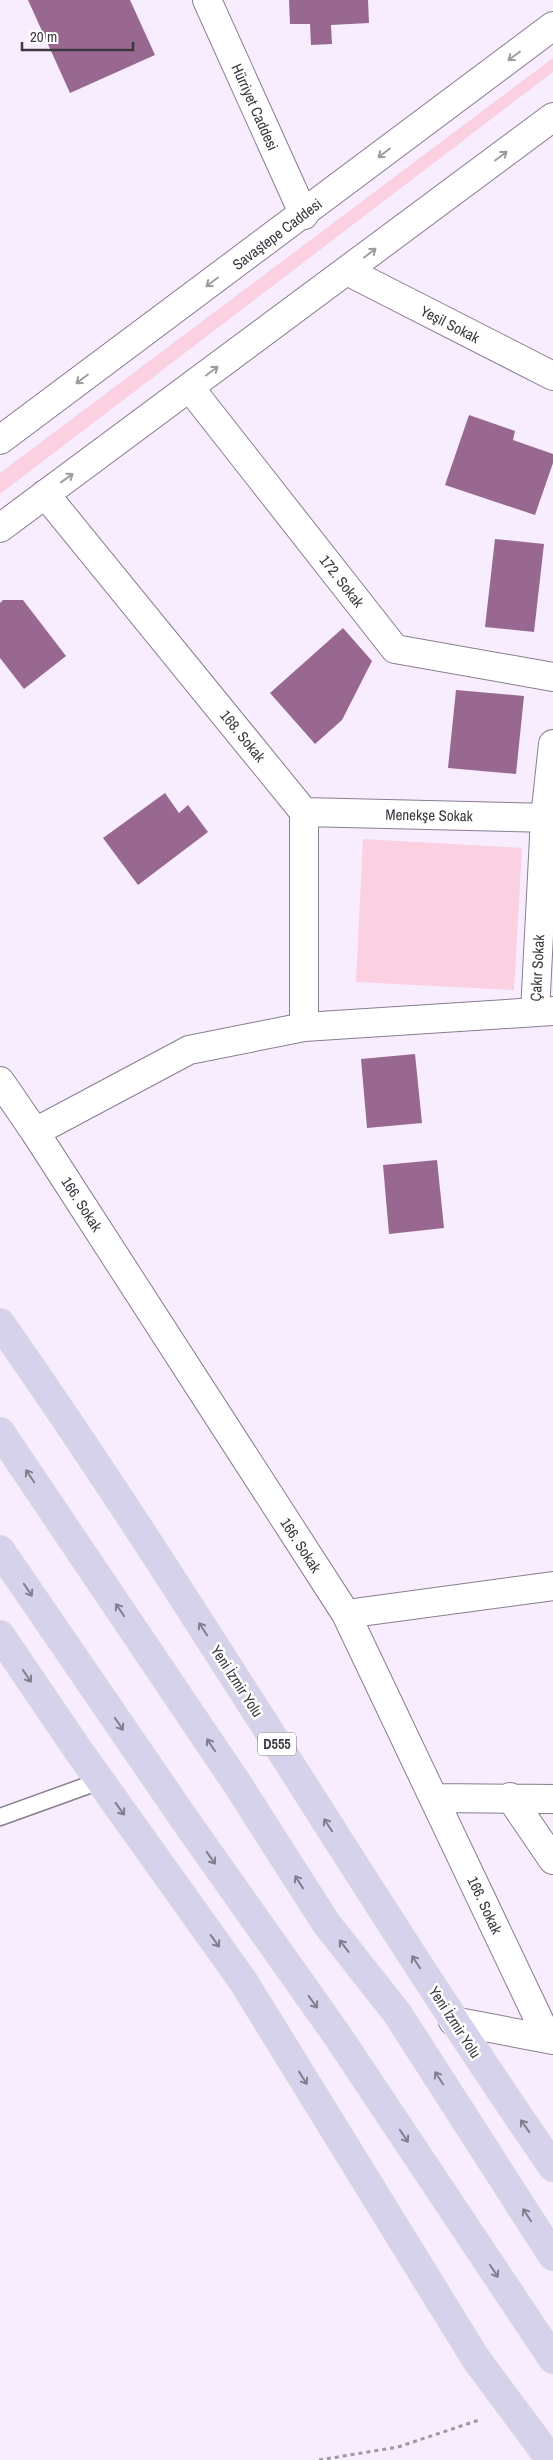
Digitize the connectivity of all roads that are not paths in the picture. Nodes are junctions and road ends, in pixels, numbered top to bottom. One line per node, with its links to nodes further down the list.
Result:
1 (207, 0): 4 (street, Hürriyet Caddesi)
2 (553, 26): 4 (street, Savaştepe Caddesi, one-way to 4)
3 (553, 117): 5 (street, one-way to 3)
4 (304, 214): 8 (street, Savaştepe Caddesi, one-way to 8)
5 (347, 271): 6 (street, Yeşil Sokak); 7 (street, one-way to 5)
6 (553, 376)
7 (190, 388): 9 (street, one-way to 7); 11 (street, 172. Sokak)
8 (0, 440)
9 (45, 494): 10 (street); 13 (street, 168. Sokak)
10 (0, 528)
11 (553, 677)
12 (553, 744): 14 (street, Çakır Sokak)
13 (304, 812): 14 (street, Menekşe Sokak); 16 (street)
14 (549, 818): 15 (street, Çakır Sokak)
15 (544, 1012): 16 (street)
16 (304, 1027): 18 (street)
17 (0, 1081): 18 (street, 166. Sokak)
18 (35, 1132): 23 (street, 166. Sokak)
19 (0, 1323): 31 (highway, Yeni İzmir Yolu / D555, one-way to 19)
20 (0, 1432): 34 (highway, one-way to 20)
21 (0, 1550): 35 (highway, one-way to 35)
22 (553, 1586): 23 (street)
23 (346, 1614): 27 (street, 166. Sokak)
24 (0, 1635): 25 (highway, one-way to 25)
25 (100, 1781): 29 (lane); 36 (highway, one-way to 36)
26 (510, 1797): 27 (street); 28 (street); 30 (street)
27 (434, 1798): 32 (street, 166. Sokak)
28 (553, 1799)
29 (0, 1817)
30 (553, 1860)
31 (453, 2021): 32 (street); 33 (highway, Yeni İzmir Yolu / D555, one-way to 31)
32 (551, 2039)
33 (553, 2167)
34 (553, 2256)
35 (553, 2359)
36 (551, 2460)

